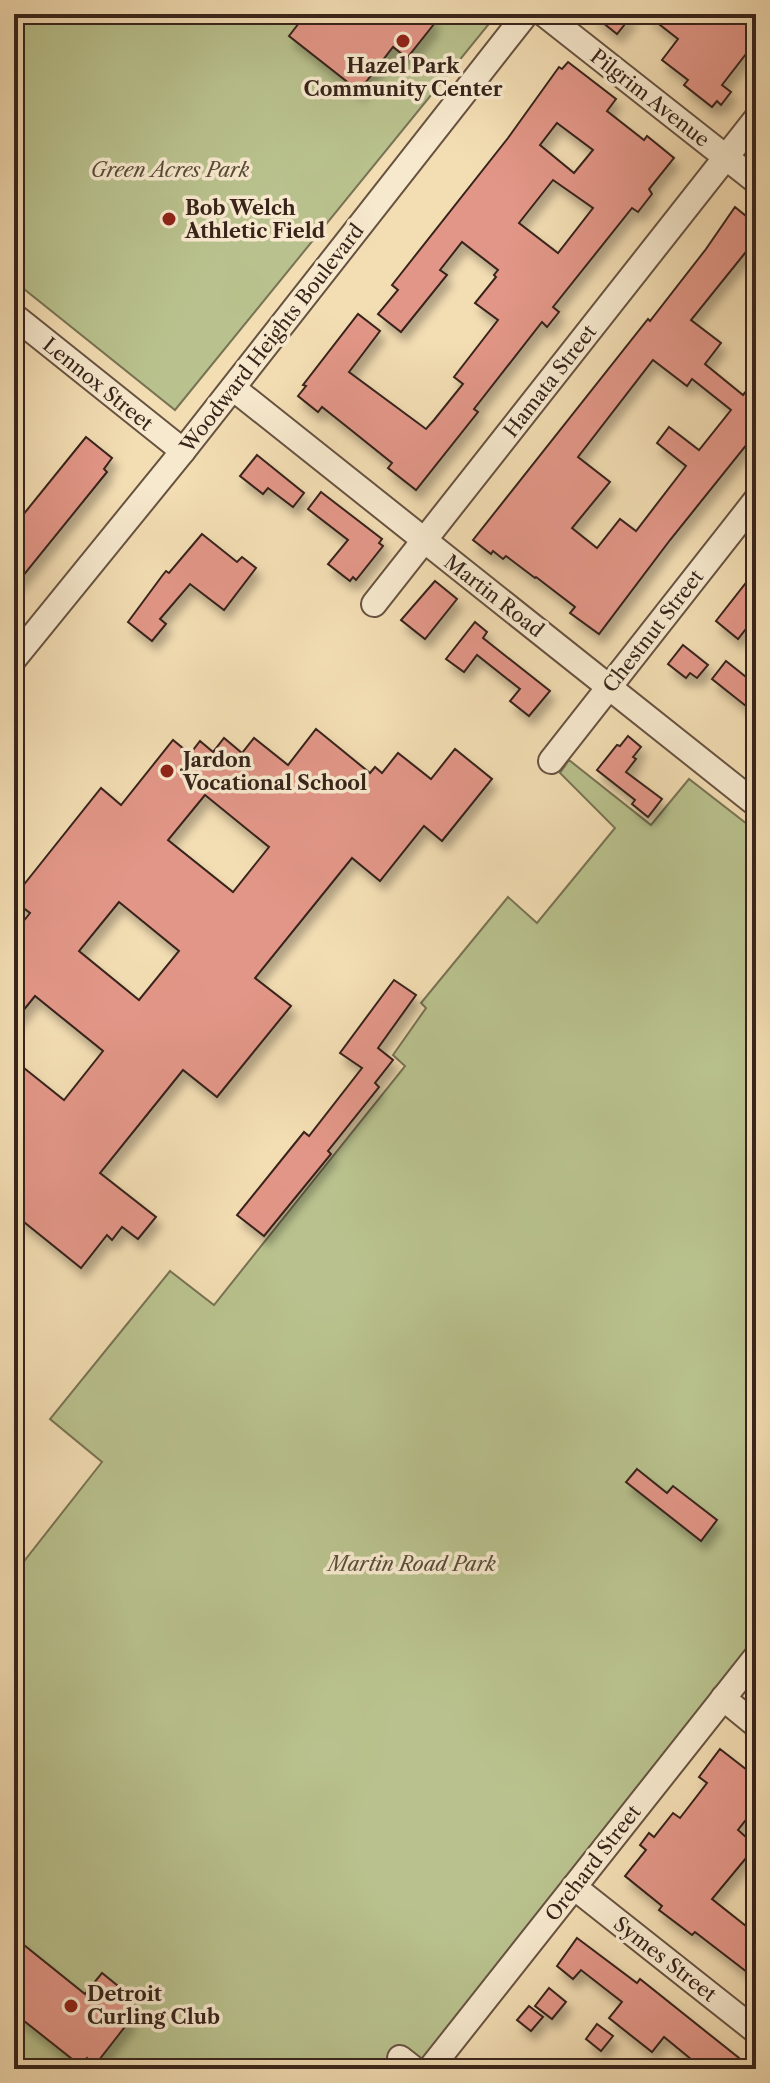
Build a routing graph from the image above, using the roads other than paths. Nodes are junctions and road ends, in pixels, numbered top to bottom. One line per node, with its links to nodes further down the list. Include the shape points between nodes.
1 (526, 14): 7 (street, Woodward Heights Boulevard)
2 (544, 14): 4 (street, Pilgrim Avenue)
3 (756, 119): 4 (street, Hamata Street)
4 (726, 158): 5 (street, Pilgrim Avenue); 10 (street, Hamata Street)
5 (756, 181)
6 (14, 316): 8 (street, Lennox Street)
7 (233, 388): 8 (street, Woodward Heights Boulevard); 10 (street, Martin Road)
8 (183, 451): 12 (street, Woodward Heights Boulevard)
9 (756, 500): 13 (street, Chestnut Street)
10 (424, 541): 11 (street, Hamata Street); 13 (street, Martin Road)
11 (374, 604)
12 (14, 659)
13 (609, 687): 14 (street, Chestnut Street); 15 (street, Martin Road)
14 (551, 761)
15 (756, 804)
16 (756, 1657): 17 (street, Orchard Street)
17 (723, 1698): 18 (street); 19 (street, Orchard Street)
18 (756, 1725)
19 (574, 1887): 20 (street, Symes Street); 21 (street, Orchard Street)
20 (756, 2031)
21 (430, 2069)

